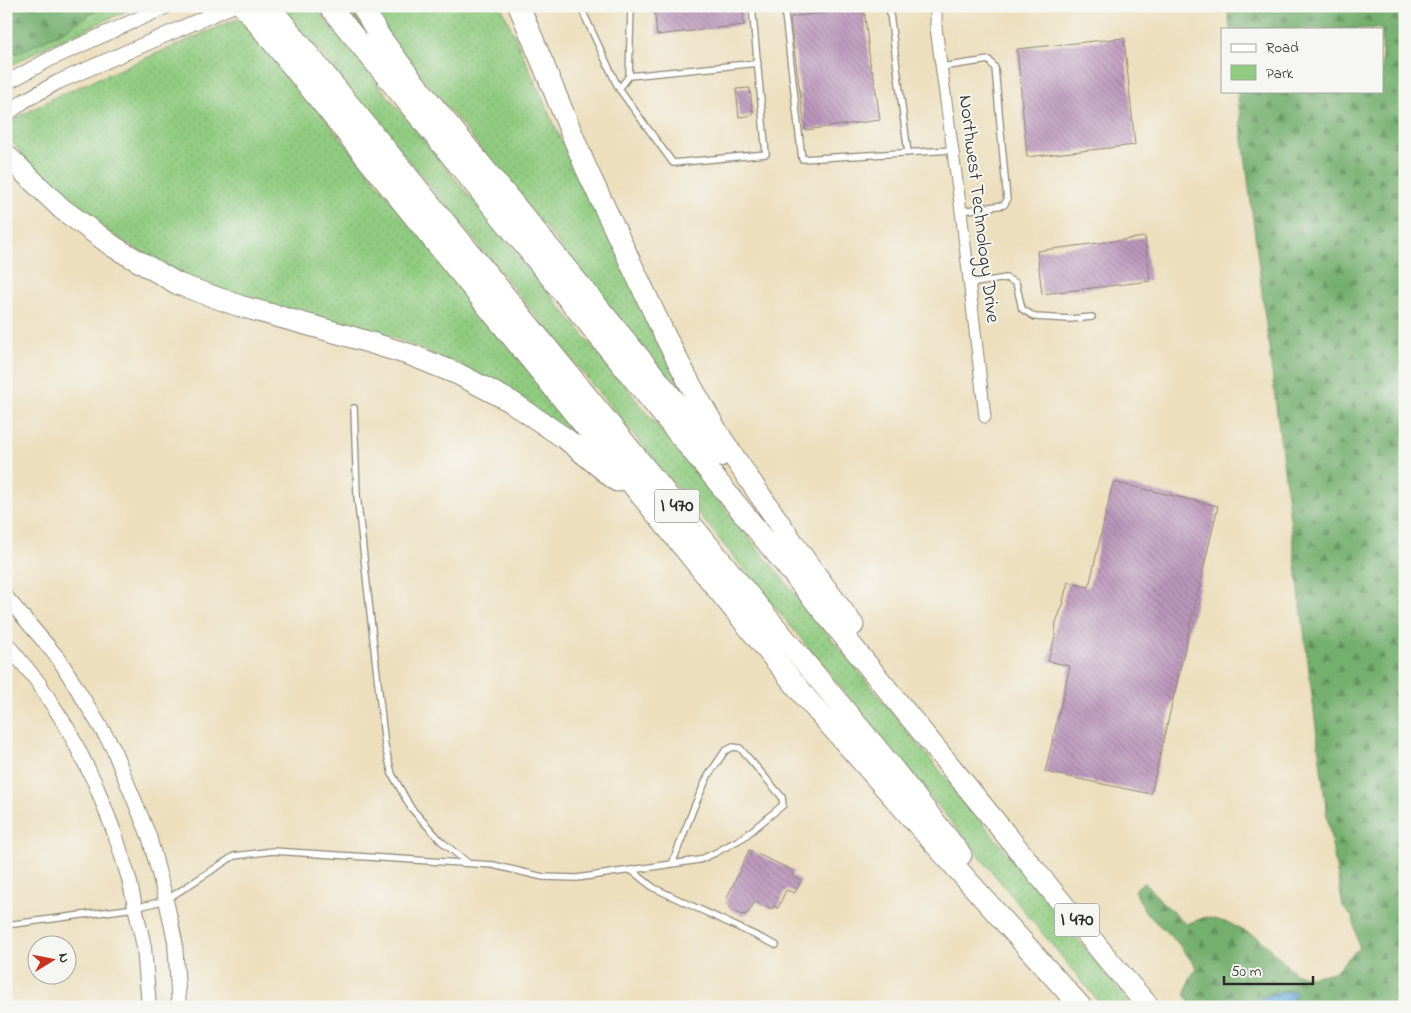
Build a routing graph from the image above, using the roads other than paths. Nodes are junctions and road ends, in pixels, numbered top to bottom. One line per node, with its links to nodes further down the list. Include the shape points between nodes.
1 (167, 6): 17 (street, via 50,59)
2 (232, 6): 19 (street, via 58,82)
3 (243, 6): 28 (highway)
4 (269, 6): 42 (highway, I 470, via 882,756)
5 (329, 6): 32 (highway, I 470)
6 (362, 6): 29 (highway, via 412,80)
7 (520, 6): 29 (highway, via 586,168 669,344 719,435)
8 (580, 6): 18 (lane)
9 (631, 6): 16 (lane)
10 (752, 6): 14 (lane)
11 (784, 6): 21 (lane, via 802,159)
12 (889, 6): 21 (lane)
13 (936, 6): 15 (street, Northwest Technology Drive)
14 (758, 64): 16 (lane); 18 (lane, via 766,154 673,163)
15 (941, 66): 20 (street, Northwest Technology Drive); 23 (lane, via 989,60 995,68 1007,200 1004,204)
16 (630, 76): 18 (lane)
17 (6, 83)
18 (619, 89)
19 (6, 115)
20 (952, 150): 21 (lane); 23 (street, Northwest Technology Drive)
21 (908, 153)
22 (6, 155): 28 (highway, via 62,208 114,247 178,284 240,306 411,355 458,374 510,401 566,439)
23 (961, 211): 24 (street, Northwest Technology Drive)
24 (970, 284): 25 (lane, via 1006,278 1016,283 1022,309 1035,317); 27 (street, Northwest Technology Drive)
25 (1092, 317)
26 (354, 408): 33 (lane, via 357,495 385,746 392,774 411,808 441,841)
27 (985, 417)
28 (665, 526): 42 (highway, via 808,700)
29 (807, 563): 32 (highway)
30 (6, 597): 36 (street, via 60,659 112,746 149,836)
31 (6, 643): 37 (street, via 38,682 68,729 95,784 116,837)
32 (1006, 833): 43 (highway, I 470)
33 (468, 863): 35 (lane, via 493,865 543,877 577,878); 36 (lane, via 273,851 234,856)
34 (672, 864): 34 (lane, via 708,776 725,751 740,748 782,797 783,805 744,837 714,853 699,860); 35 (lane)
35 (631, 870): 39 (lane, via 654,888)
36 (166, 900): 37 (lane); 41 (street, via 174,941)
37 (135, 908): 38 (lane); 40 (street, via 144,947)
38 (6, 925)
39 (776, 945)
40 (149, 1007)
41 (179, 1007)
42 (1082, 1007)
43 (1149, 1007)

